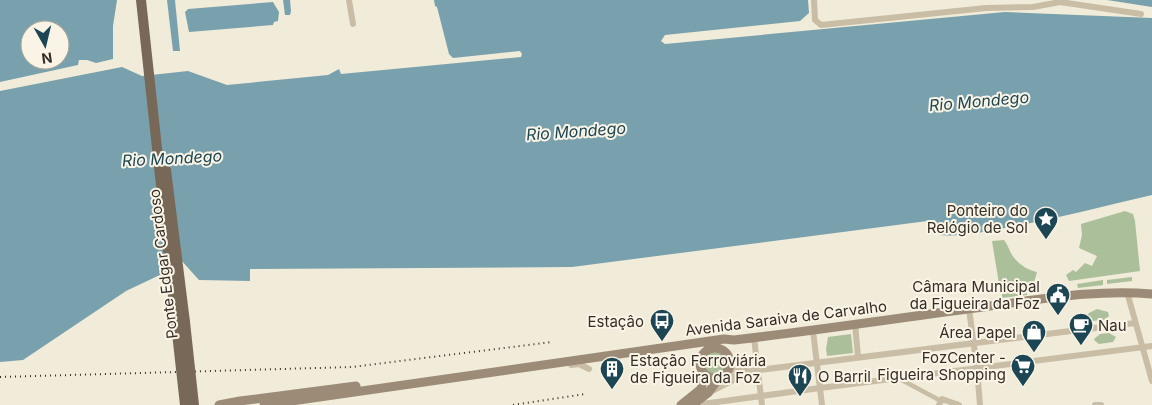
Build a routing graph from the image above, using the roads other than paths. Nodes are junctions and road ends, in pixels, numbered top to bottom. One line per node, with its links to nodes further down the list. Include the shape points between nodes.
1 (141, 0): 38 (main road, Ponte Edgar Cardoso, bridge)
2 (148, 0): 39 (main road, Ponte Edgar Cardoso, bridge)
3 (349, 0): 6 (street)
4 (814, 0): 5 (street, via 815,20 821,25 1060,2)
5 (1141, 14)
6 (353, 24)
7 (1127, 292): 8 (main road, Avenida Saraiva de Carvalho); 9 (main road, Avenida Saraiva de Carvalho); 11 (street)
8 (1152, 294)
9 (969, 309): 10 (main road, Avenida Saraiva de Carvalho); 15 (street)
10 (855, 323): 12 (main road, Avenida Saraiva de Carvalho); 22 (street)
11 (1135, 323): 15 (street); 19 (street)
12 (812, 330): 13 (main road, Avenida Saraiva de Carvalho); 23 (street)
13 (754, 338): 14 (main road, Avenida Saraiva de Carvalho); 27 (street)
14 (734, 340): 16 (main road, Avenida Saraiva de Carvalho); 18 (main road); 20 (main road, via 729,342)
15 (973, 343): 22 (street); 24 (street)
16 (688, 344): 18 (main road); 21 (main road); 26 (main road, Avenida Saraiva de Carvalho)
17 (1152, 346): 19 (street)
18 (712, 348): 20 (main road); 21 (main road)
19 (1142, 348): 24 (street); 32 (street)
20 (726, 352): 29 (main road, via 728,359)
21 (701, 357): 28 (main road)
22 (858, 357): 23 (street)
23 (817, 363): 27 (street); 33 (street)
24 (977, 368): 31 (street); 47 (street)
25 (589, 369): 26 (street, via 579,364)
26 (508, 370): 40 (main road); 41 (main road)
27 (754, 371): 29 (street); 30 (street); 35 (street)
28 (705, 374): 29 (main road, via 712,378); 42 (main road, via 701,389)
29 (724, 374): 30 (street); 34 (main road)
30 (738, 376): 34 (street)
31 (897, 378): 33 (street); 36 (street)
32 (1152, 381)
33 (820, 388): 35 (street); 45 (street)
34 (708, 393): 43 (main road)
35 (761, 395): 37 (street); 44 (street)
36 (941, 402): 46 (street)
37 (704, 404): 43 (street)
38 (185, 405)
39 (194, 405)
40 (219, 405)
41 (264, 405)
42 (682, 405)
43 (694, 405)
44 (762, 405)
45 (822, 405)
46 (959, 405)
47 (980, 405)
48 (1095, 405): 49 (street)
49 (1101, 405)

